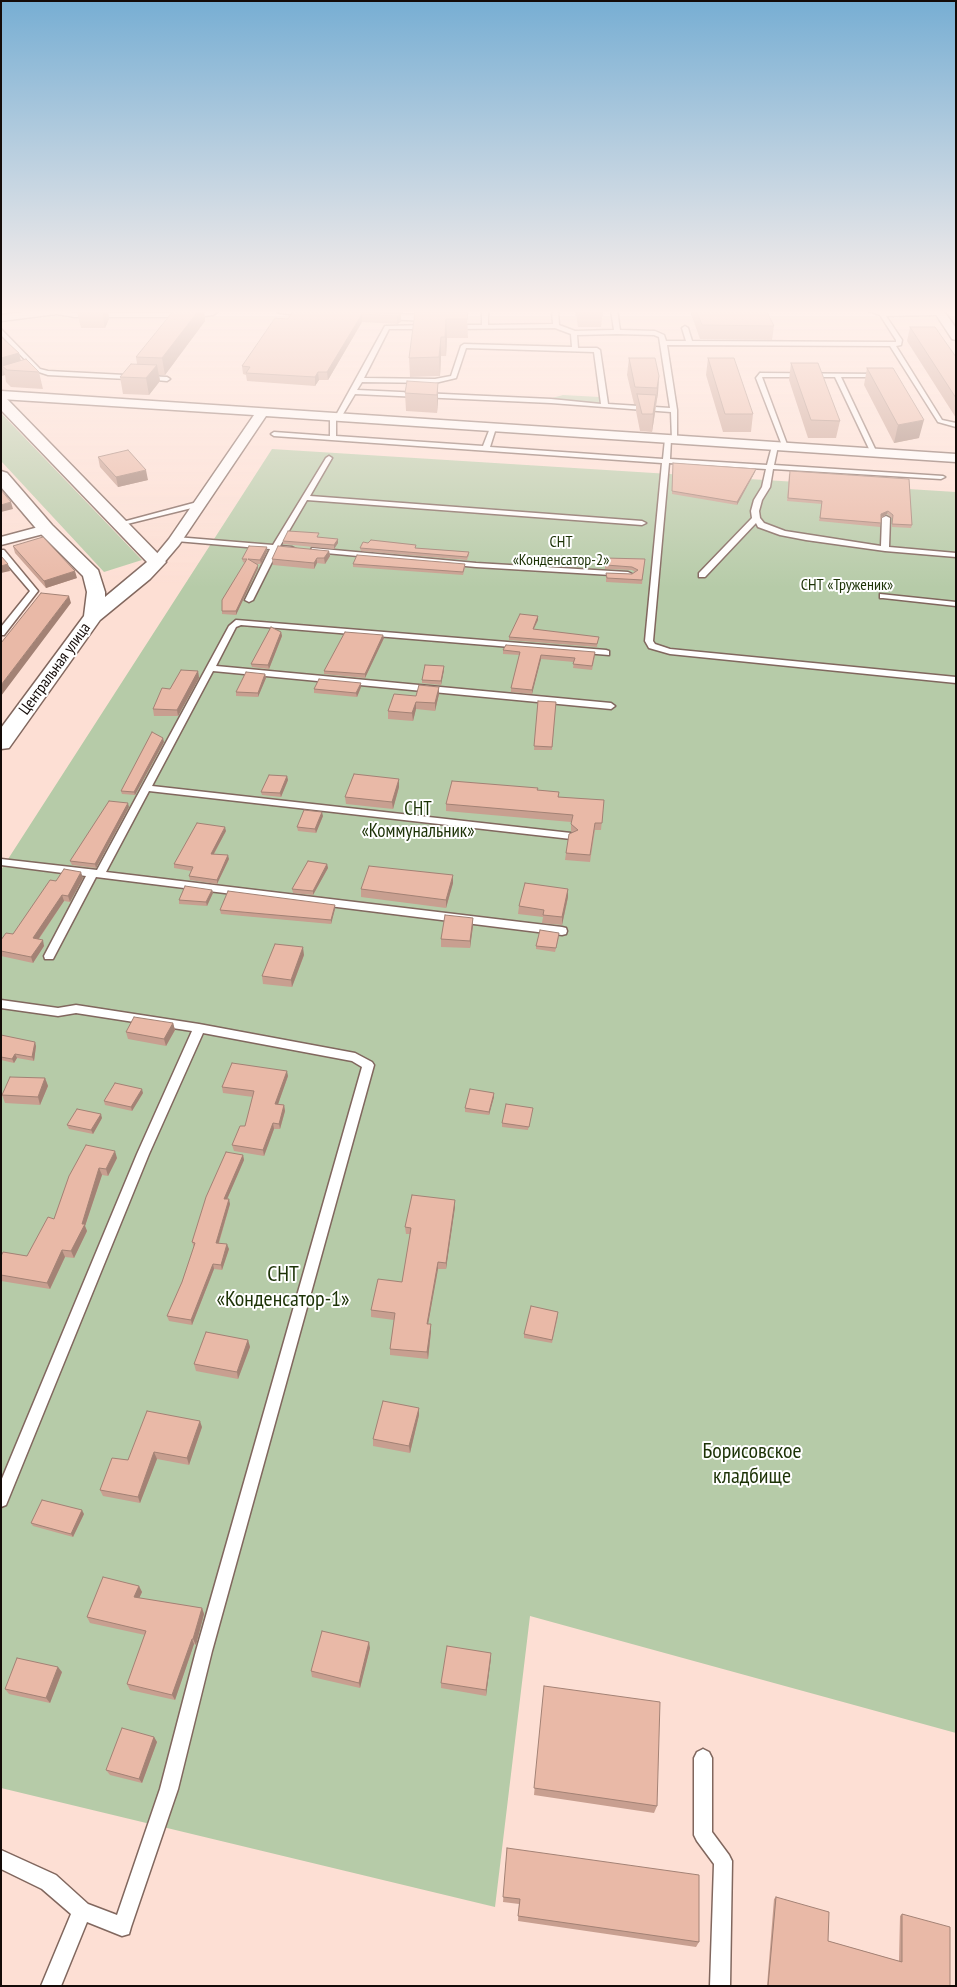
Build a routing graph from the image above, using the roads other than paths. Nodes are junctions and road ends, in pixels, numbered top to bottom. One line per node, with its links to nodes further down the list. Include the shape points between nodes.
1 (3, 403): 33 (street)
2 (104, 403): 12 (street)
3 (346, 403): 13 (lane)
4 (561, 403): 10 (lane)
5 (605, 403): 10 (lane)
6 (673, 403): 11 (lane)
7 (767, 403): 19 (lane)
8 (851, 403): 21 (lane)
9 (929, 403): 14 (lane, via 940,421)
10 (605, 406): 11 (lane)
11 (674, 410): 18 (lane)
12 (262, 413): 13 (street); 29 (street)
13 (336, 418): 15 (street); 17 (lane)
14 (956, 425)
15 (492, 428): 18 (street); 20 (lane)
16 (274, 434): 17 (lane)
17 (333, 438): 20 (lane)
18 (671, 440): 19 (street); 24 (lane)
19 (780, 446): 21 (street); 25 (lane)
20 (486, 449): 24 (lane)
21 (874, 452): 23 (street)
22 (329, 458): 28 (lane)
23 (956, 458)
24 (666, 461): 25 (lane); 52 (lane, via 652,646 670,651)
25 (770, 467): 27 (lane); 30 (lane, via 766,487 758,500)
26 (1, 476): 34 (street)
27 (941, 477)
28 (305, 498): 32 (lane); 37 (lane)
29 (201, 503): 33 (lane); 35 (street)
30 (756, 518): 38 (lane, via 762,525 783,533); 44 (lane)
31 (886, 518): 38 (lane)
32 (642, 523)
33 (120, 524): 41 (street)
34 (46, 529): 36 (street); 42 (street)
35 (176, 539): 37 (lane); 41 (street)
36 (1, 541)
37 (275, 548): 43 (lane); 46 (lane)
38 (885, 549): 40 (lane)
39 (1, 552): 49 (lane, via 34,591)
40 (956, 555)
41 (150, 569): 42 (street, via 121,579); 48 (street)
42 (92, 574): 48 (street, Центральная улица, via 96,592)
43 (632, 574)
44 (702, 575)
45 (883, 596): 47 (lane)
46 (249, 600)
47 (956, 604)
48 (93, 616): 54 (street, Центральная улица)
49 (1, 634)
50 (606, 653): 51 (lane, via 239,622 233,626)
51 (210, 668): 53 (lane); 55 (lane)
52 (956, 680)
53 (611, 706)
54 (1, 743)
55 (146, 788): 56 (lane); 58 (lane)
56 (571, 836)
57 (1, 862): 58 (lane)
58 (96, 874): 59 (lane); 60 (lane)
59 (562, 931)
60 (49, 956)
61 (1, 1004): 62 (lane, via 58,1012 76,1009)
62 (199, 1028): 63 (lane); 66 (lane, via 355,1057 368,1065 207,1641 169,1789 122,1927)
63 (1, 1500)
64 (703, 1758): 68 (lane, via 703,1835 723,1861)
65 (1, 1859): 66 (lane, via 49,1882)
66 (82, 1911): 67 (lane)
67 (51, 1986)
68 (720, 1986)

